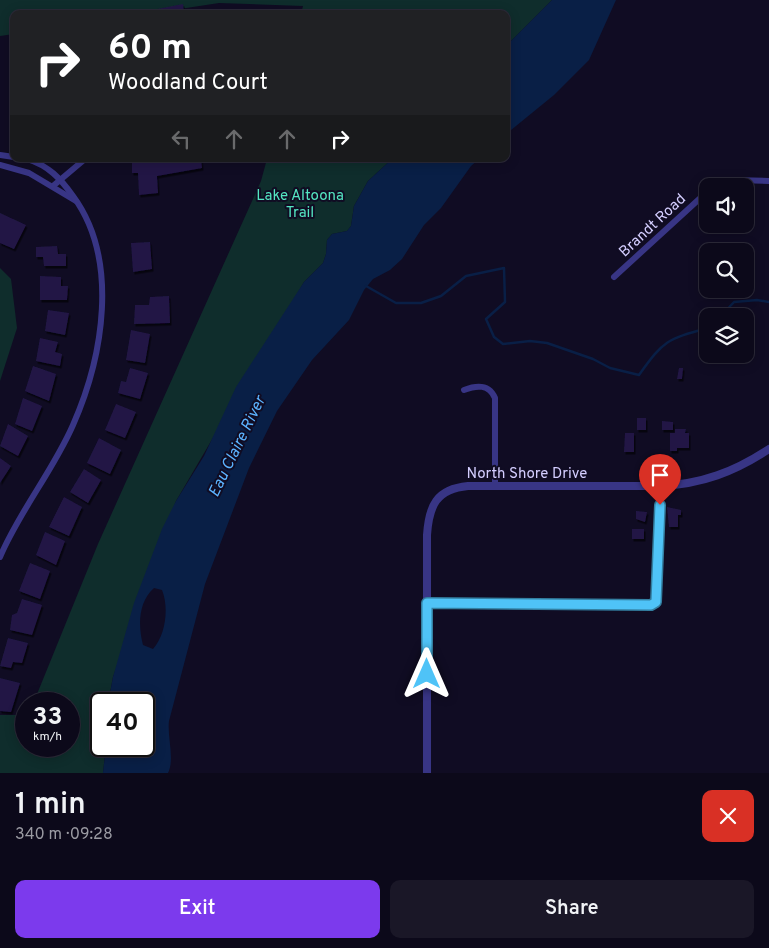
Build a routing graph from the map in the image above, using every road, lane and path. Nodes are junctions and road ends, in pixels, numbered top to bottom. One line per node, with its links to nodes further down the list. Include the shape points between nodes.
1 (35, 162): 4 (street)
2 (81, 162): 4 (street)
3 (0, 165): 7 (street, via 20,169)
4 (61, 178): 7 (street); 9 (street)
5 (754, 181): 6 (street)
6 (769, 181)
7 (53, 186): 9 (street)
8 (699, 199): 10 (street, Brandt Road)
9 (79, 204): 15 (street, via 92,229 100,268 100,326 94,363 65,442 19,517)
10 (614, 277)
11 (464, 390): 13 (street, via 484,387 496,398)
12 (769, 449): 14 (street, North Shore Drive, via 740,468 716,478)
13 (495, 485): 14 (street, North Shore Drive); 16 (street, North Shore Drive, via 451,489 434,502 428,524)
14 (660, 486): 16 (street, via 656,602 651,605)
15 (0, 557)
16 (427, 603): 17 (street, North Shore Drive)
17 (427, 773)

